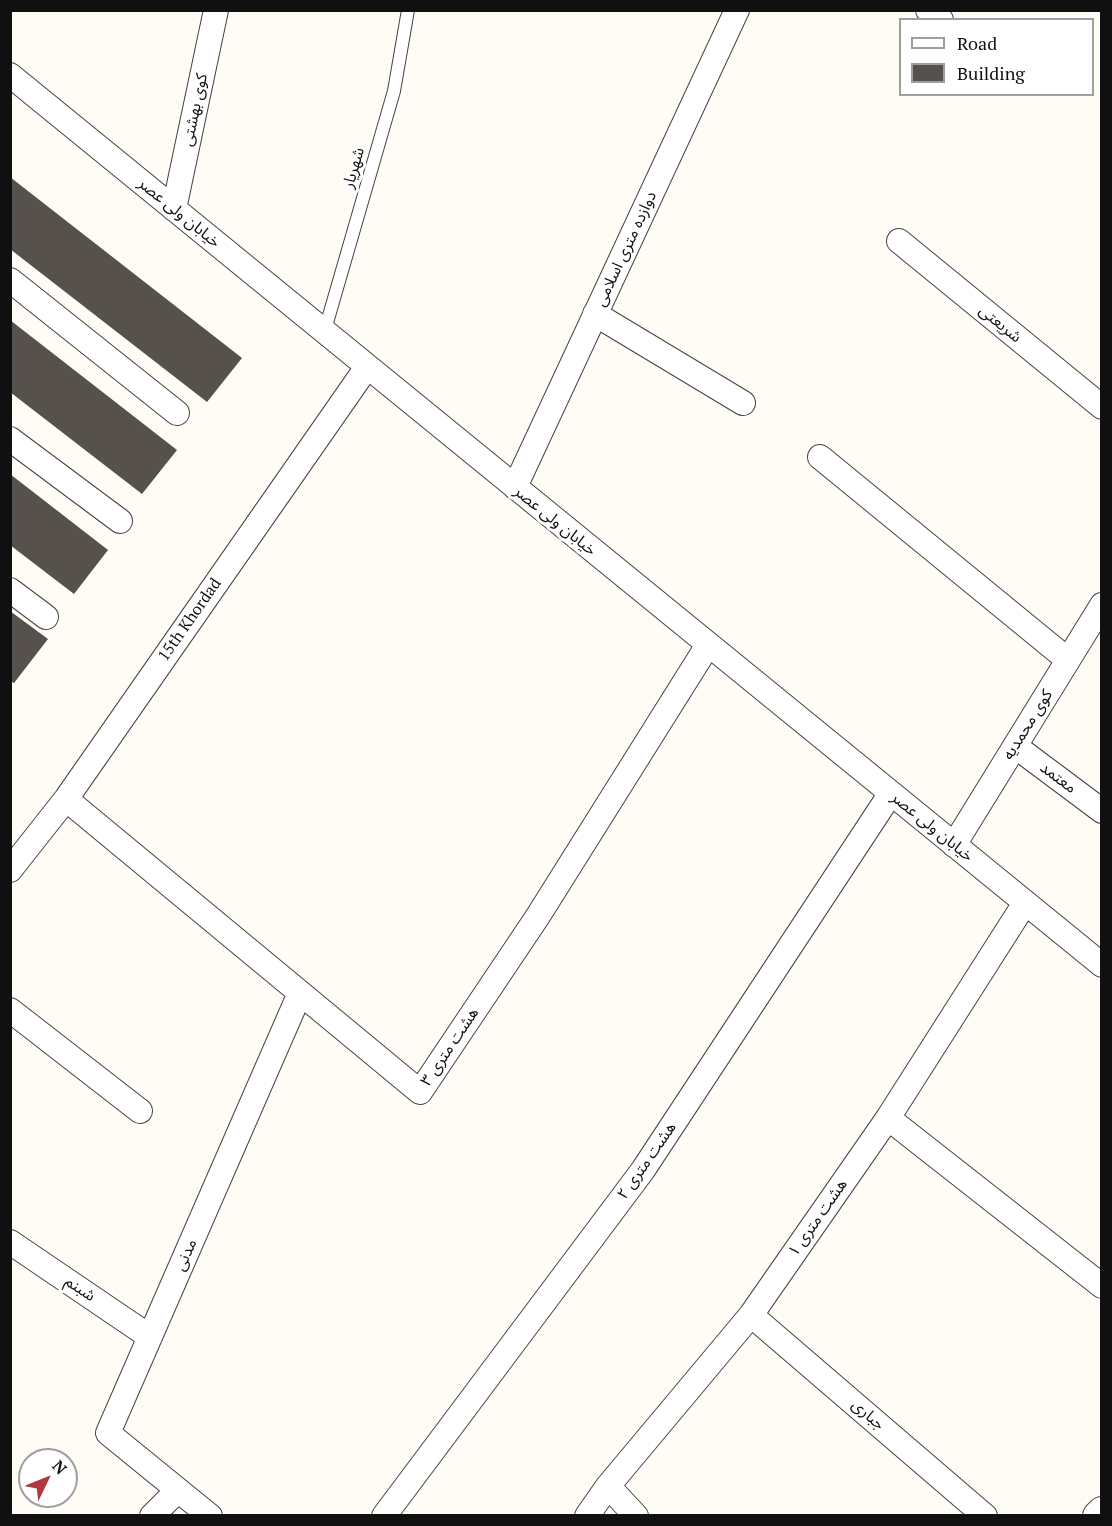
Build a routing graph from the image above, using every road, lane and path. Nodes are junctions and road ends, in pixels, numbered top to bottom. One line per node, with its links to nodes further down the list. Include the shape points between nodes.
1 (216, 10): 5 (street, کوی بهشتی)
2 (408, 10): 9 (lane, شهریار, via 393,91)
3 (737, 10): 8 (street, دوازده متری اسلامی)
4 (10, 75): 5 (street, خیابان ولی عصر)
5 (174, 209): 9 (street, خیابان ولی عصر)
6 (899, 241): 12 (street, شریعتی)
7 (10, 280): 13 (street)
8 (595, 314): 11 (street); 16 (street, دوازده متری اسلامی)
9 (324, 333): 10 (street, خیابان ولی عصر)
10 (367, 367): 16 (street, خیابان ولی عصر); 25 (street, 15th Khordad)
11 (743, 403)
12 (1101, 407)
13 (177, 413)
14 (10, 439): 17 (street)
15 (820, 457): 22 (street)
16 (515, 488): 21 (street, خیابان ولی عصر)
17 (120, 521)
18 (10, 590): 20 (street)
19 (1101, 605): 22 (street, کوی محمدیه)
20 (46, 617)
21 (708, 645): 24 (street, خیابان ولی عصر); 31 (street, هشت متری ۳, via 538,916 420,1092)
22 (1068, 660): 23 (street, کوی محمدیه)
23 (1015, 746): 26 (street, معتمد); 27 (street, کوی محمدیه)
24 (891, 793): 27 (street, خیابان ولی عصر); 44 (street, هشت متری ۲, via 643,1170)
25 (66, 799): 28 (street, 15th Khordad); 31 (street, هشت متری ۳)
26 (1101, 811)
27 (954, 845): 29 (street, خیابان ولی عصر)
28 (10, 870)
29 (1025, 903): 30 (street, خیابان ولی عصر); 34 (street, هشت متری ۱)
30 (1101, 965)
31 (300, 993): 38 (street, مدنی)
32 (10, 1010): 33 (street)
33 (140, 1111)
34 (888, 1118): 36 (street); 37 (street, هشت متری ۱)
35 (10, 1242): 38 (street, شبنم)
36 (1101, 1286)
37 (751, 1315): 39 (street, هشت متری ۱); 47 (street, جباری)
38 (150, 1337): 40 (street, مدنی, via 108,1433)
39 (608, 1486): 45 (street, هشت متری ۱); 46 (street)
40 (178, 1490): 42 (street); 43 (street, مدنی)
41 (1101, 1512): 48 (street)
42 (152, 1515)
43 (210, 1515)
44 (384, 1515)
45 (587, 1515)
46 (636, 1515)
47 (985, 1515)
48 (1098, 1515)

